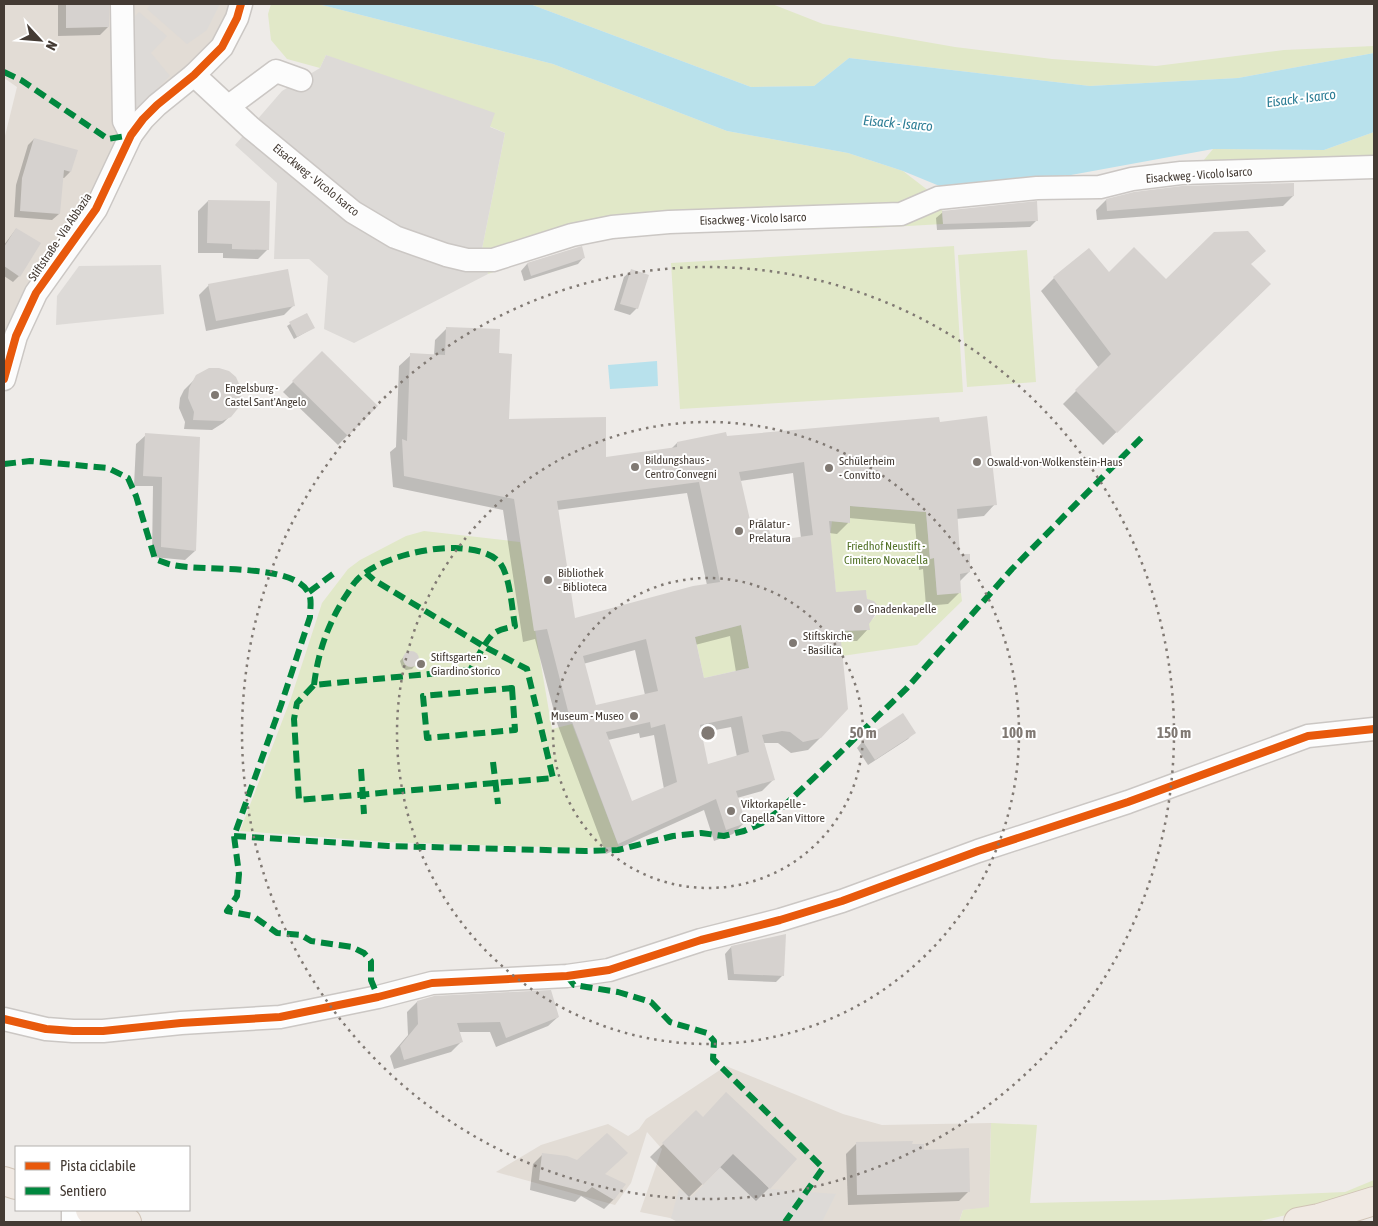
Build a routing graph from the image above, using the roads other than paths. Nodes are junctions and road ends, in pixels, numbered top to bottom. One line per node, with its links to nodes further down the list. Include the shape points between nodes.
1 (122, 4): 6 (street, via 124,121)
2 (242, 4): 3 (street, Stiftstraße - Via Abbazia, via 222,47)
3 (194, 75): 5 (street, Eisackweg - Vicolo Isarco); 6 (street, Stiftstraße - Via Abbazia, via 156,105)
4 (301, 80): 5 (street, via 276,71)
5 (229, 106): 7 (street, Eisackweg - Vicolo Isarco, via 353,212 395,237 467,260 493,260 572,235 612,227 901,214 938,198 1038,188 1100,187 1181,173)
6 (131, 135): 8 (street, Stiftstraße - Via Abbazia, via 96,209 36,292 16,336)
7 (1374, 167)
8 (4, 379)
9 (1374, 729): 10 (street, via 1308,736 842,901 701,940 609,970 432,983 280,1017 103,1031 46,1029)
10 (4, 1019)
11 (1374, 1201): 14 (main road)
12 (93, 1211): 13 (main road)
13 (127, 1222)
14 (1298, 1222)

